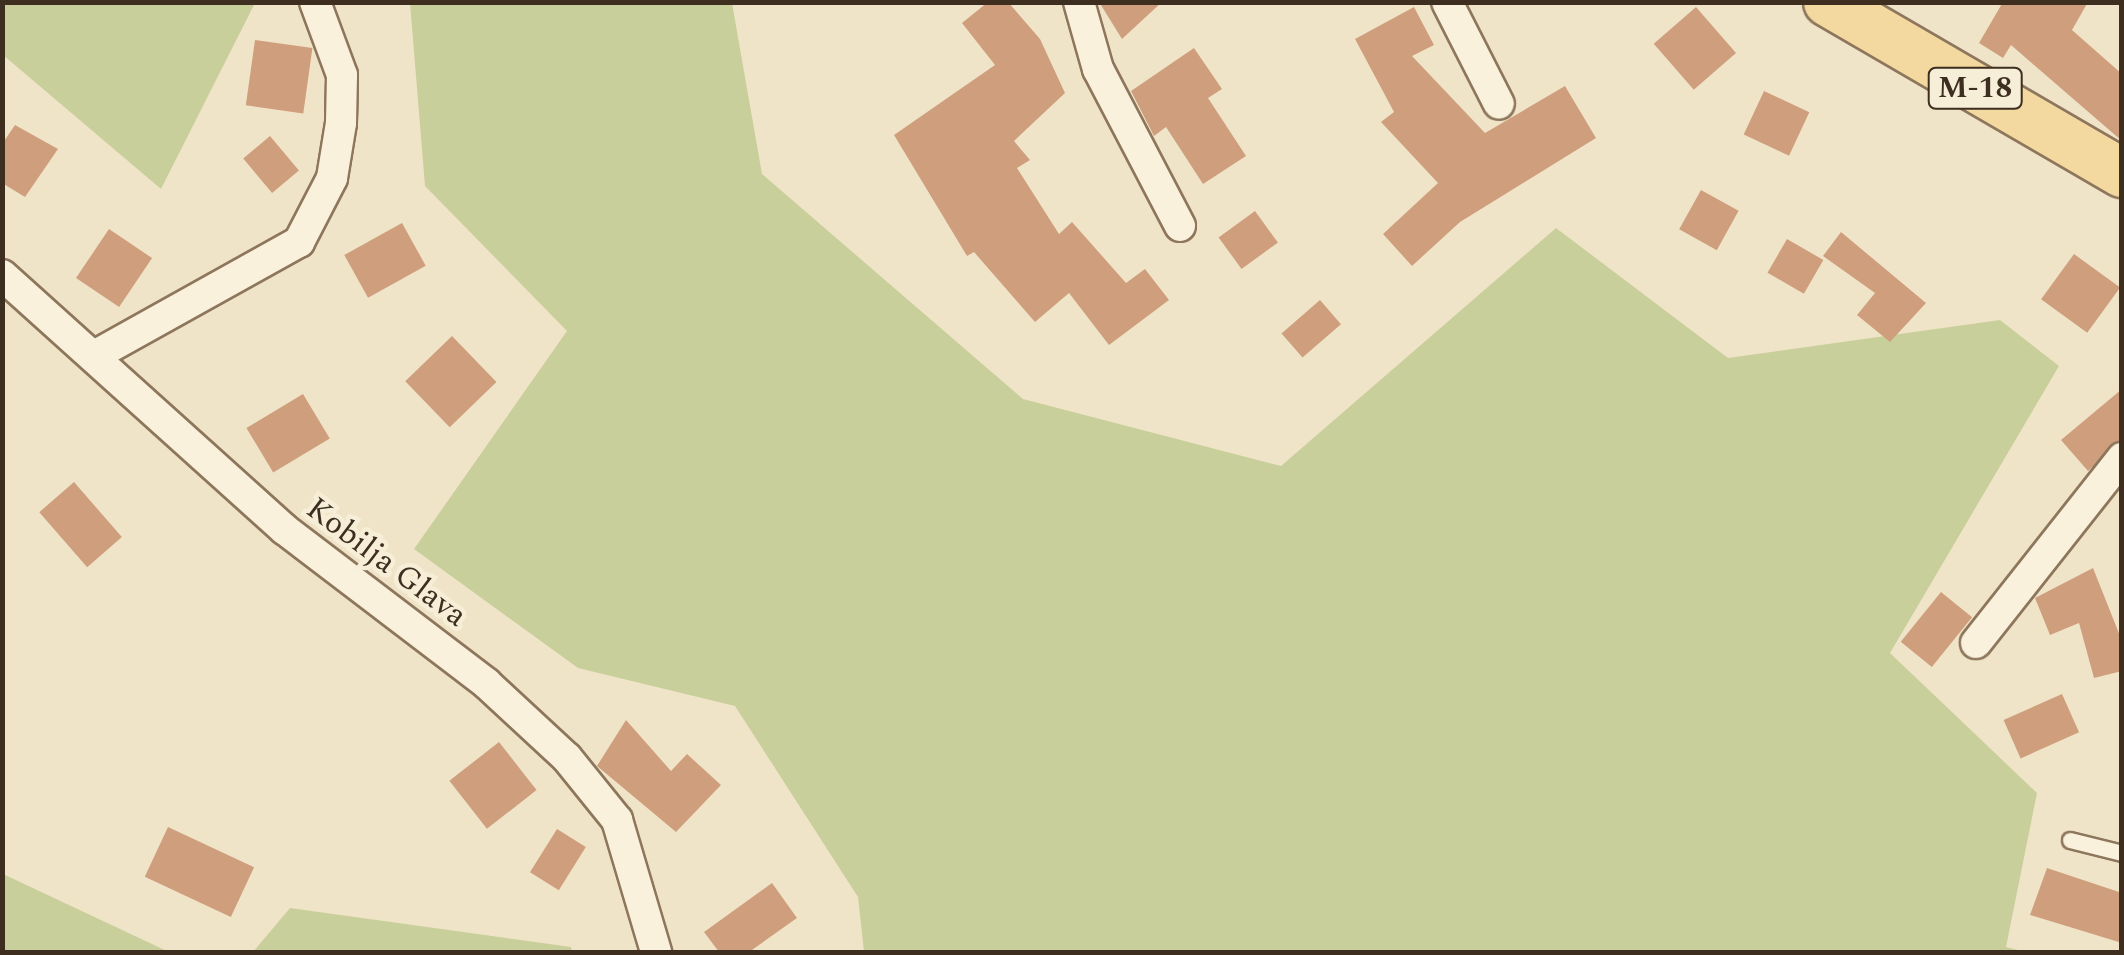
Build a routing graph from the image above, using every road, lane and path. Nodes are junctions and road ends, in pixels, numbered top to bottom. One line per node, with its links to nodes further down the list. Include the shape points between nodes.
1 (315, 2): 9 (street, via 342,75 341,123 332,178 299,242)
2 (1080, 2): 7 (street, via 1098,69)
3 (1447, 2): 5 (street)
4 (1828, 2): 6 (main road, M-18)
5 (1499, 104)
6 (2122, 173)
7 (1180, 226)
8 (2, 275): 9 (street, Kobilja Glava)
9 (94, 356): 14 (street, Kobilja Glava, via 284,530 486,683 567,758 617,820)
10 (2122, 458): 11 (street)
11 (1976, 643)
12 (2070, 840): 13 (lane)
13 (2122, 853)
14 (656, 952)

